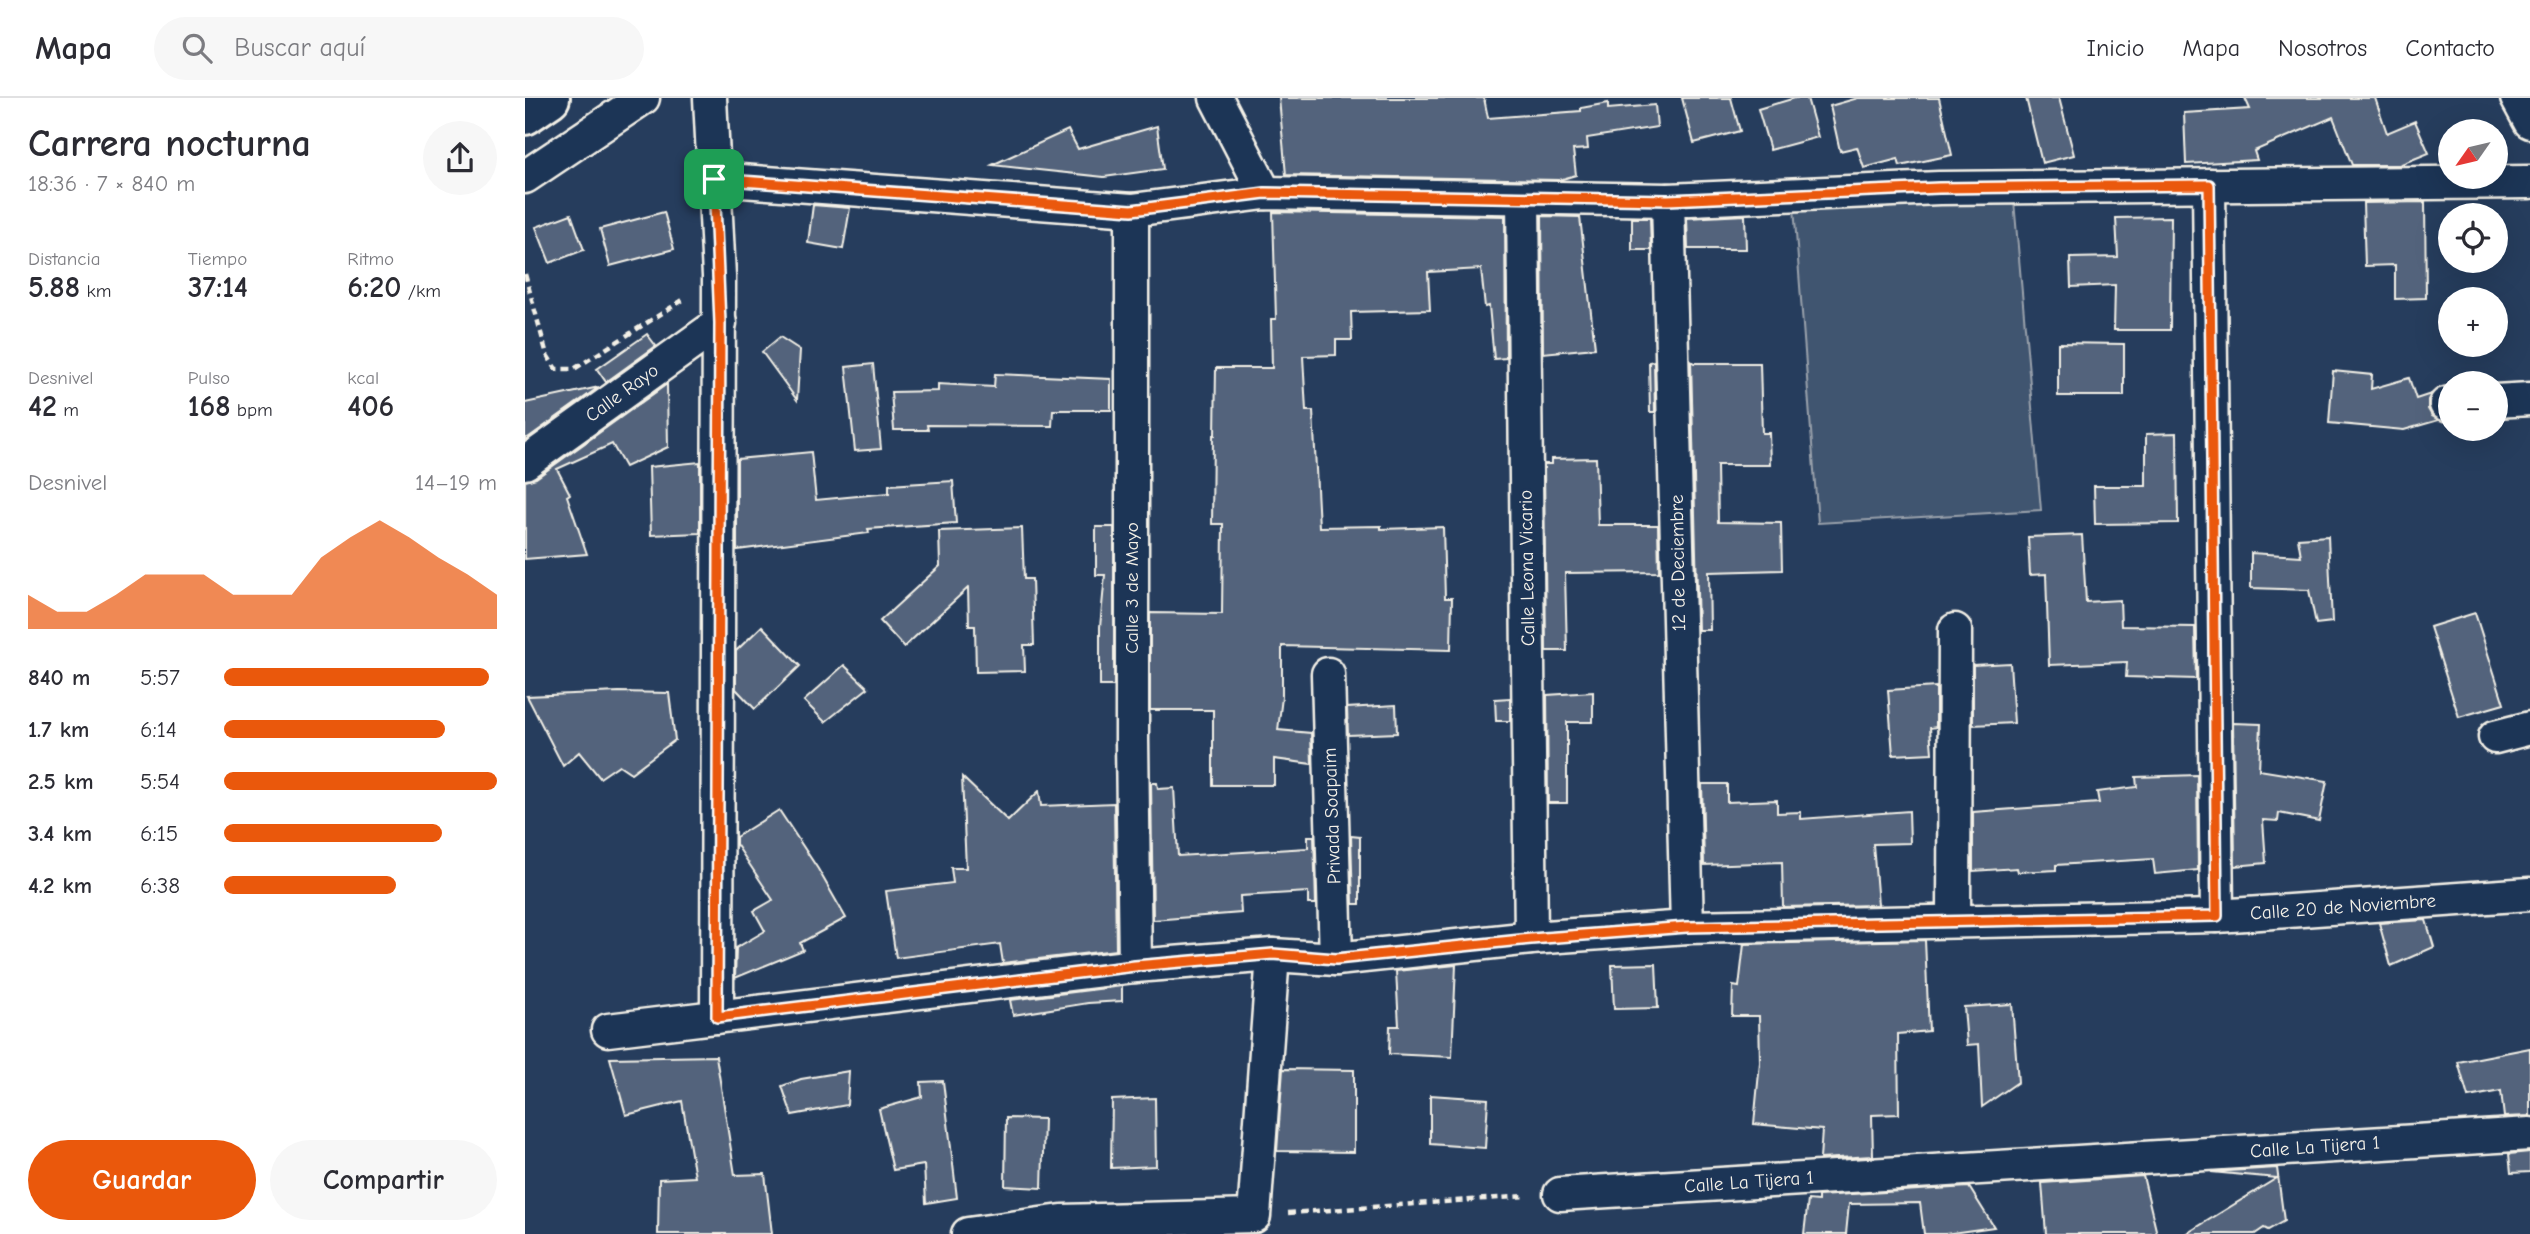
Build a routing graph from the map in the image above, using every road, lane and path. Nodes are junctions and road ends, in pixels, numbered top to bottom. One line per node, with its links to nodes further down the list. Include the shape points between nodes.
1 (550, 98): 6 (main road)
2 (643, 98): 8 (street)
3 (710, 98): 9 (street)
4 (1216, 98): 12 (street)
5 (2517, 98): 7 (street)
6 (525, 116)
7 (2530, 122)
8 (525, 177)
9 (714, 179): 15 (street); 17 (street)
10 (2530, 182): 11 (street)
11 (2209, 185): 14 (street, via 1939,188); 27 (street)
12 (1265, 193): 13 (street); 15 (street)
13 (1523, 198): 14 (street); 30 (street, Calle Leona Vicario)
14 (1668, 200): 29 (street, 12 de Deciembre)
15 (1132, 210): 33 (street, Calle 3 de Mayo)
16 (525, 274): 17 (path, via 547,355 556,369 575,369)
17 (719, 276): 18 (street)
18 (720, 323): 21 (street, Calle Rayo); 34 (street)
19 (2530, 399): 20 (street)
20 (2508, 400)
21 (525, 463)
22 (1955, 630): 28 (street)
23 (1328, 674): 32 (street, Privada Soapaim)
24 (2530, 728): 25 (street)
25 (2495, 737)
26 (2530, 894): 27 (street, Calle 20 de Noviembre)
27 (2217, 916): 28 (street, Calle 20 de Noviembre)
28 (1954, 921): 29 (street, Calle 20 de Noviembre)
29 (1687, 927): 30 (street, Calle 20 de Noviembre)
30 (1531, 939): 32 (street, Calle 20 de Noviembre)
31 (1273, 954): 32 (street, Calle 20 de Noviembre); 33 (street, Calle 20 de Noviembre); 38 (street)
32 (1336, 959)
33 (1135, 966): 34 (street, Calle 20 de Noviembre)
34 (717, 1017): 35 (street, Calle 20 de Noviembre)
35 (608, 1030)
36 (2530, 1134): 37 (street, Calle La Tijera 1)
37 (1560, 1194): 38 (path)
38 (1254, 1216): 39 (street)
39 (1061, 1227): 40 (street)
40 (968, 1234)

